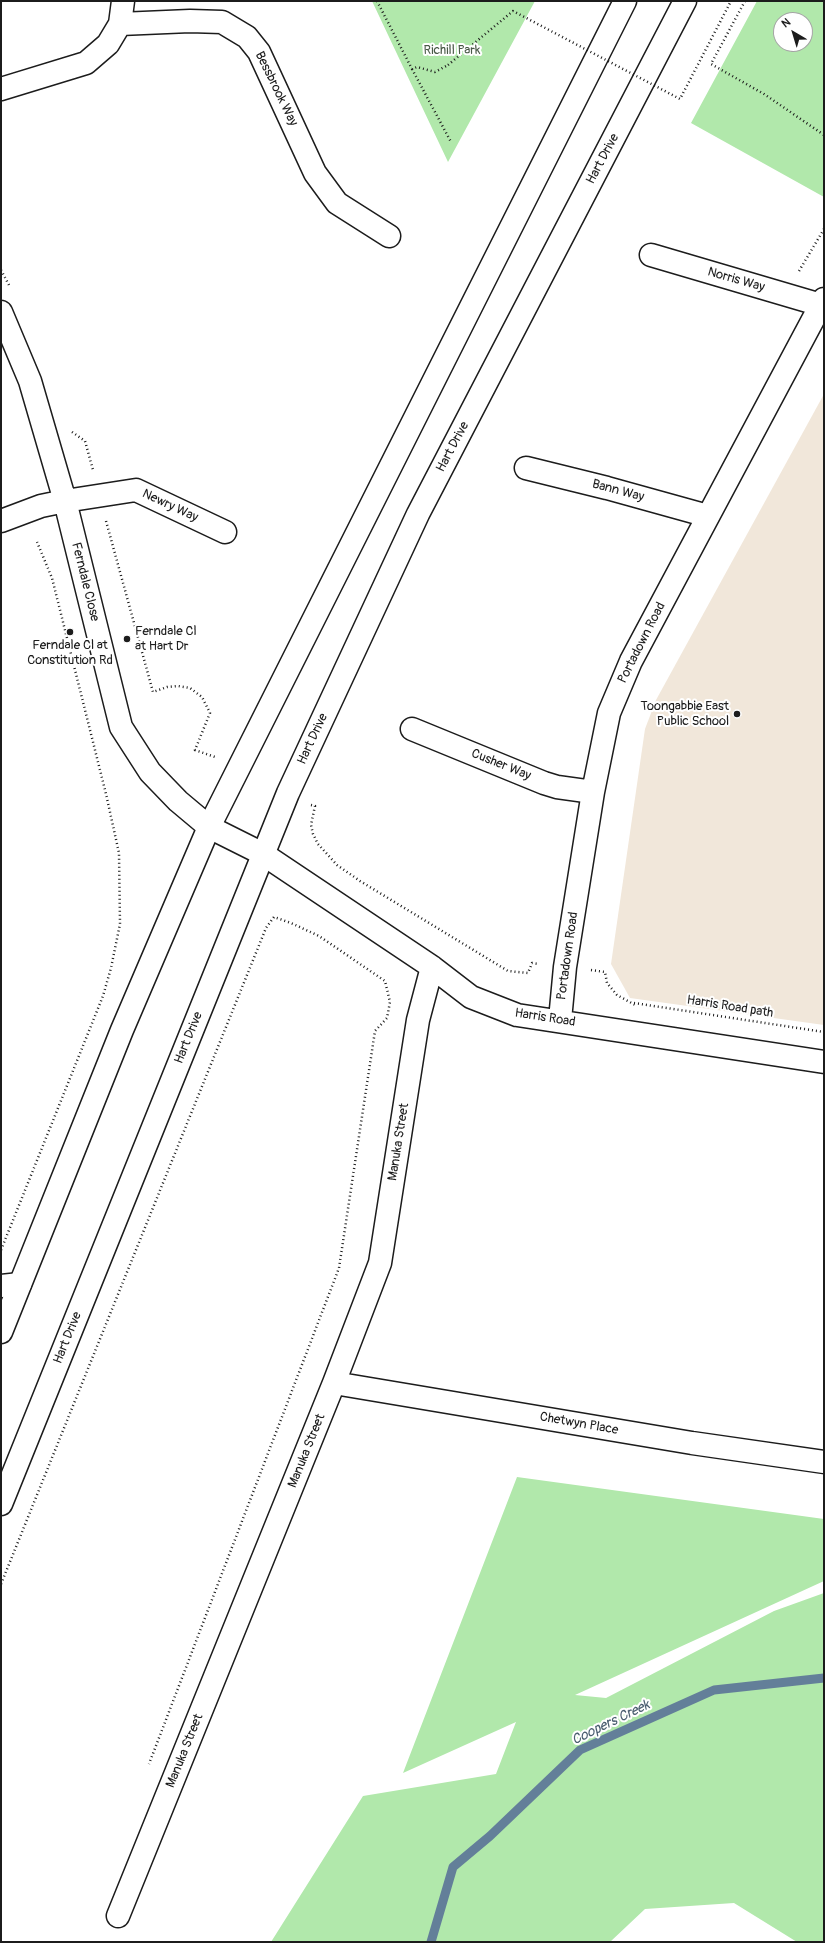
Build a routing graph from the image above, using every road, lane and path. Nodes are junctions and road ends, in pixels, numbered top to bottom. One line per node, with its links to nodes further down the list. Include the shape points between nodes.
1 (123, 1): 7 (main road)
2 (377, 1): 8 (path)
3 (625, 1): 30 (main road)
4 (685, 1): 31 (main road, Hart Drive, via 418,514 288,793)
5 (731, 1): 8 (path, bridge, via 680,99 513,11 448,65 435,72)
6 (745, 1): 10 (path, via 711,64 764,94)
7 (120, 24): 9 (main road, via 108,44 86,63); 13 (main road, Bessbrook Way, via 222,22 247,37 259,52 315,174 337,203)
8 (412, 68): 11 (path)
9 (1, 89)
10 (824, 135)
11 (451, 142)
12 (824, 228): 15 (path)
13 (389, 236)
14 (651, 255): 15 (main road, Norris Way)
15 (786, 294): 16 (main road, Norris Way)
16 (822, 302): 22 (main road, Portadown Road)
17 (1, 312): 21 (main road, Ferndale Close, via 30,381)
18 (85, 441): 20 (path)
19 (526, 468): 22 (main road, Bann Way)
20 (99, 494): 21 (main road, Newry Way); 24 (main road, Newry Way, via 136,490); 27 (path, via 153,692 178,686 190,688 202,697 210,713 195,750)
21 (65, 500): 23 (main road, Newry Way); 30 (main road, Ferndale Close, via 121,726 150,772 178,801)
22 (708, 516): 28 (main road, Portadown Road, via 631,661 609,713)
23 (1, 521)
24 (225, 532)
25 (37, 542): 38 (path, via 52,578 119,853 120,924 103,996)
26 (412, 729): 28 (main road, Cusher Way, via 544,783)
27 (205, 752)
28 (593, 792): 35 (main road, Portadown Road, via 564,967)
29 (315, 806): 32 (path, via 311,825 313,834 327,854 348,873 508,971 528,973 532,963)
30 (209, 827): 31 (main road, Ferndale Close); 39 (main road)
31 (263, 854): 33 (main road, Harris Road); 43 (main road, Hart Drive)
32 (540, 964)
33 (432, 967): 35 (main road, Harris Road, via 471,997 517,1015); 41 (main road, Manuka Street, via 418,1020 380,1263)
34 (586, 970): 36 (path, Harris Road path, via 605,972 608,983 617,995 634,1003)
35 (560, 1020): 37 (main road, Harris Road)
36 (824, 1032)
37 (824, 1062)
38 (1, 1250)
39 (11, 1285): 40 (main road)
40 (1, 1332)
41 (334, 1383): 42 (main road, Chetwyn Place, via 692,1443); 46 (main road, Manuka Street)
42 (824, 1462)
43 (1, 1504)
44 (1, 1584): 45 (path, via 266,928 274,918 319,936 385,981 390,1002 387,1018 375,1031 339,1268)
45 (148, 1768)
46 (118, 1916)

